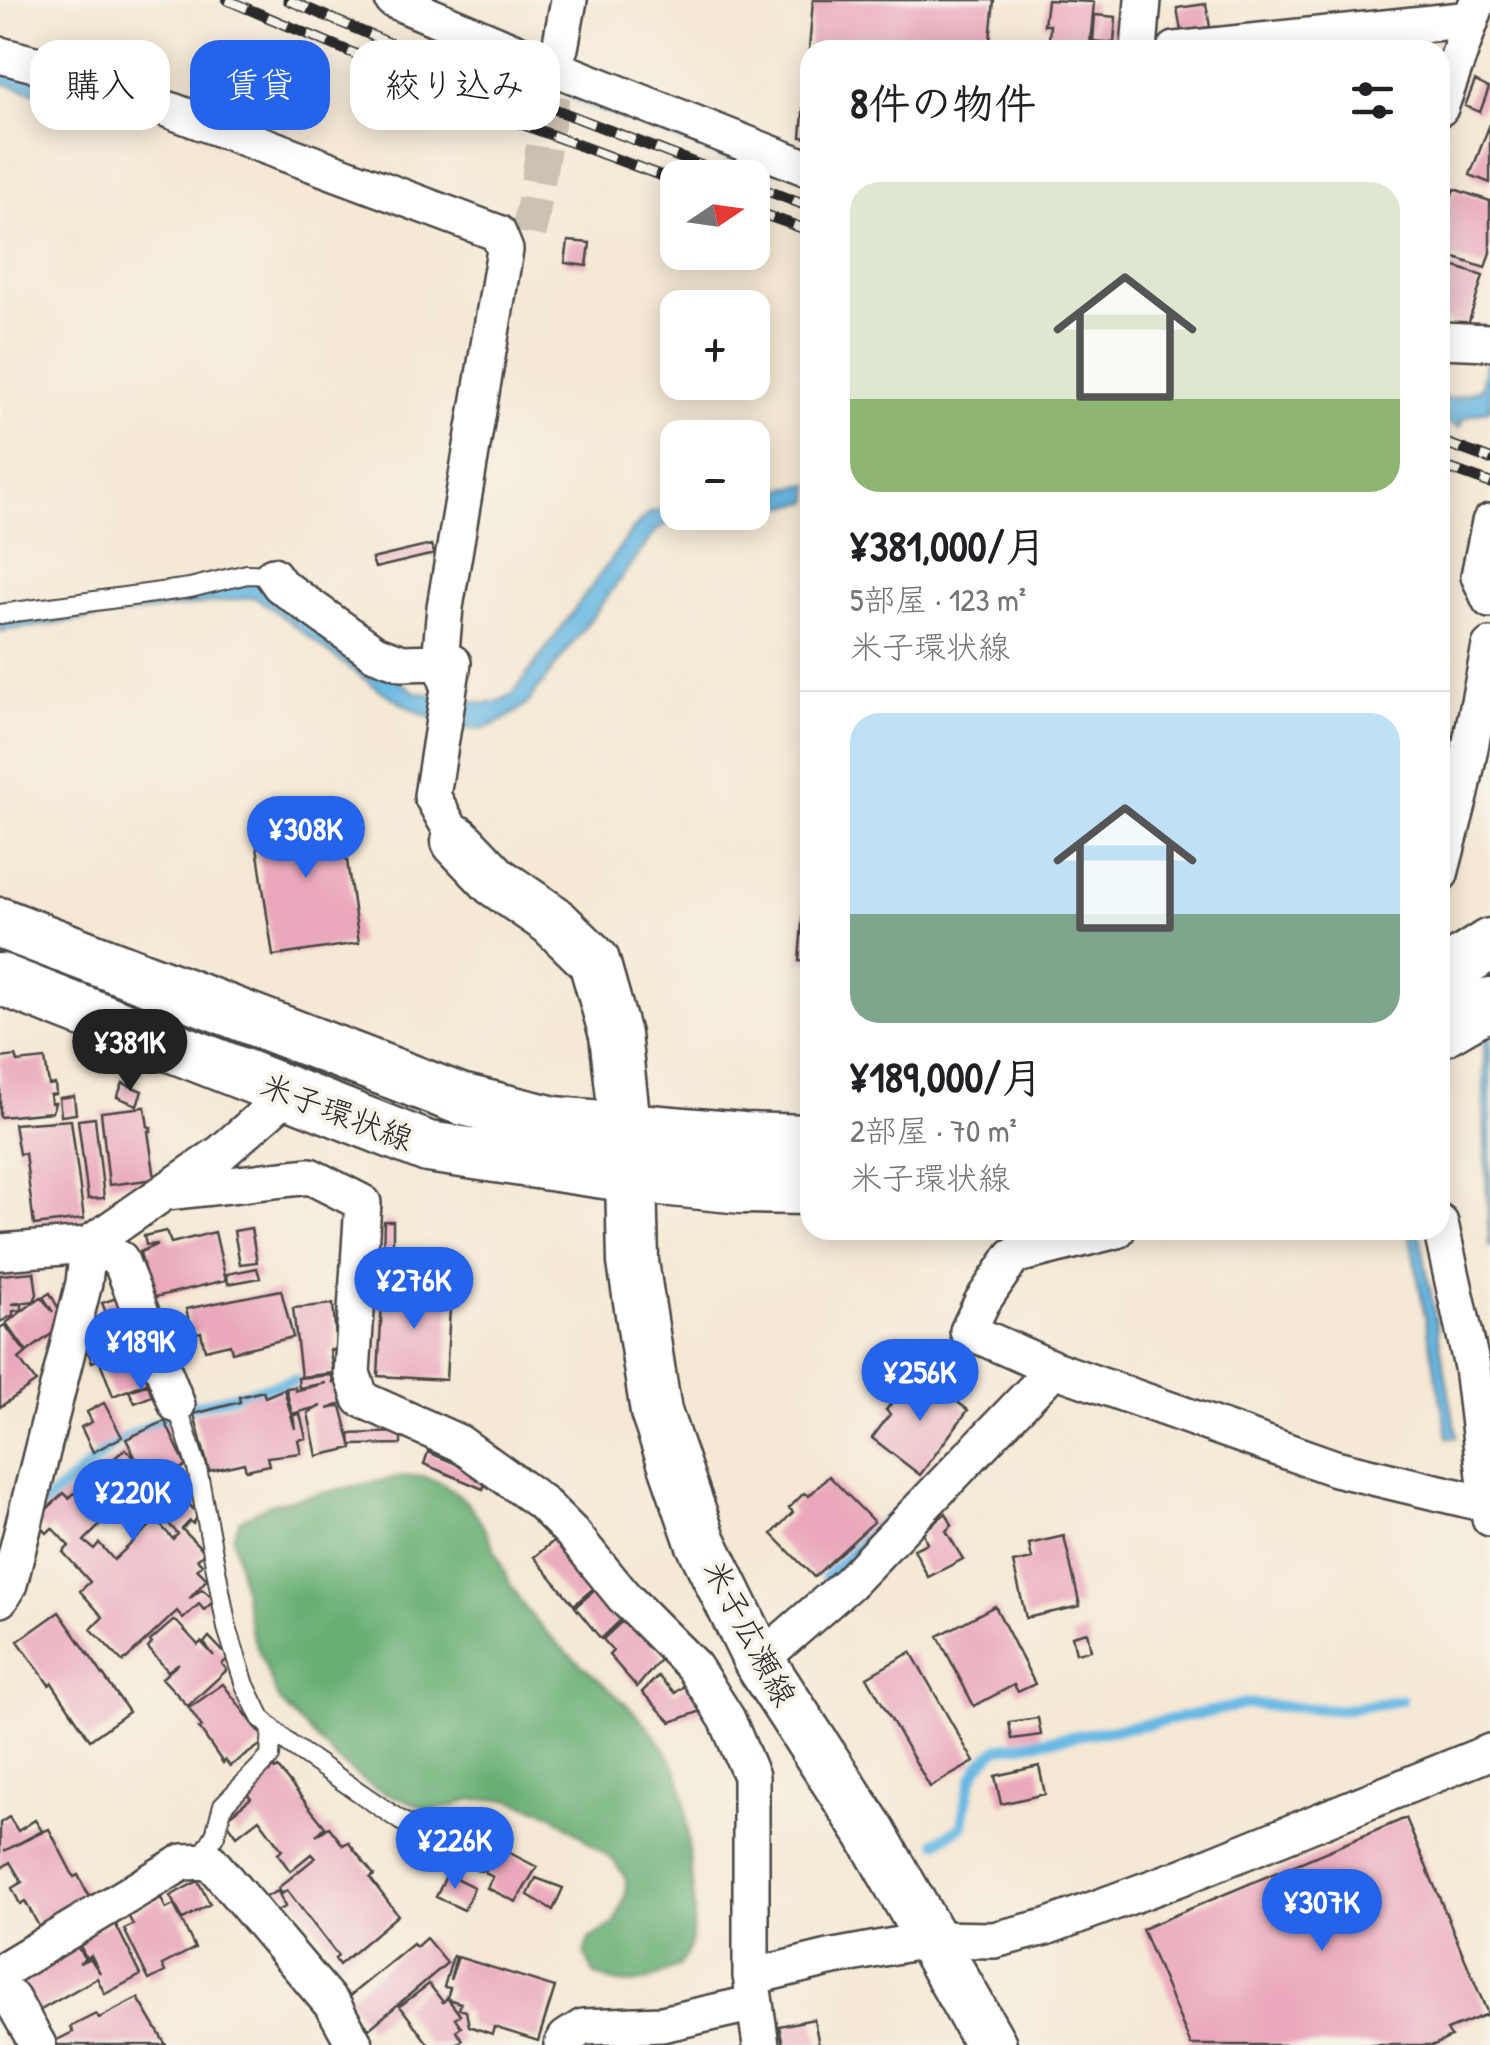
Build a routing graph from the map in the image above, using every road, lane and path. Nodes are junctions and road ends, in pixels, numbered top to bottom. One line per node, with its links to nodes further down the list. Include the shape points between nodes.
1 (394, 0): 10 (street)
2 (569, 0): 7 (street)
3 (1143, 0): 5 (street)
4 (1474, 10): 6 (street); 9 (street)
5 (1140, 40)
6 (1250, 40)
7 (560, 48)
8 (0, 54): 19 (street, via 76,74 498,232 505,250 445,607)
9 (1450, 79)
10 (800, 164)
11 (529, 234): 19 (street)
12 (1450, 340): 13 (street)
13 (1488, 342)
14 (1490, 522): 16 (street, via 1480,576)
15 (273, 575): 17 (lane); 19 (street, via 375,653)
16 (1490, 600)
17 (0, 614)
18 (1490, 646): 20 (street)
19 (445, 679): 21 (street, via 432,796)
20 (1450, 838)
21 (457, 841): 30 (main road, 米子広瀬線, via 594,961 615,1035)
22 (0, 923): 30 (main road, 米子環状線, via 460,1098 554,1122)
23 (1490, 944): 24 (main road)
24 (1450, 970)
25 (0, 979): 28 (main road, 米子環状線)
26 (1490, 1002): 27 (main road)
27 (1450, 1026)
28 (288, 1094): 30 (main road, 米子環状線, via 428,1147); 32 (street)
29 (800, 1141): 30 (main road)
30 (628, 1153): 31 (main road, via 742,1188); 41 (main road, 米子広瀬線, via 633,1262 656,1412 701,1542)
31 (800, 1189)
32 (166, 1192): 35 (street); 48 (street, via 310,1176 362,1203 352,1373 361,1400 459,1443 542,1502 694,1667 726,1719 751,1776)
33 (1077, 1240): 37 (street, via 1013,1256 968,1331)
34 (1444, 1240): 39 (street, via 1472,1367)
35 (88, 1246): 36 (street); 38 (street, via 120,1260); 40 (street, via 9,1584)
36 (0, 1252)
37 (1054, 1369): 39 (street, via 1334,1468); 41 (street, via 849,1583)
38 (177, 1405): 42 (lane, via 197,1468 228,1628 245,1685)
39 (1489, 1509)
40 (0, 1599)
41 (759, 1661): 46 (main road, 米子広瀬線)
42 (272, 1730): 44 (lane, via 270,1757 223,1805); 45 (lane, via 402,1822)
43 (1490, 1752): 46 (street, via 1046,1927 994,1940)
44 (200, 1860): 47 (street, via 183,1862); 51 (street, via 210,1861 334,2007)
45 (480, 1861)
46 (932, 1939): 48 (street, via 828,1958); 54 (main road, 米子広瀬線)
47 (0, 1972)
48 (753, 1990): 52 (street, via 662,2024 583,2027); 53 (street)
49 (0, 1993): 50 (street, via 12,1998)
50 (38, 2045)
51 (355, 2045)
52 (562, 2045)
53 (761, 2045)
54 (991, 2045)

